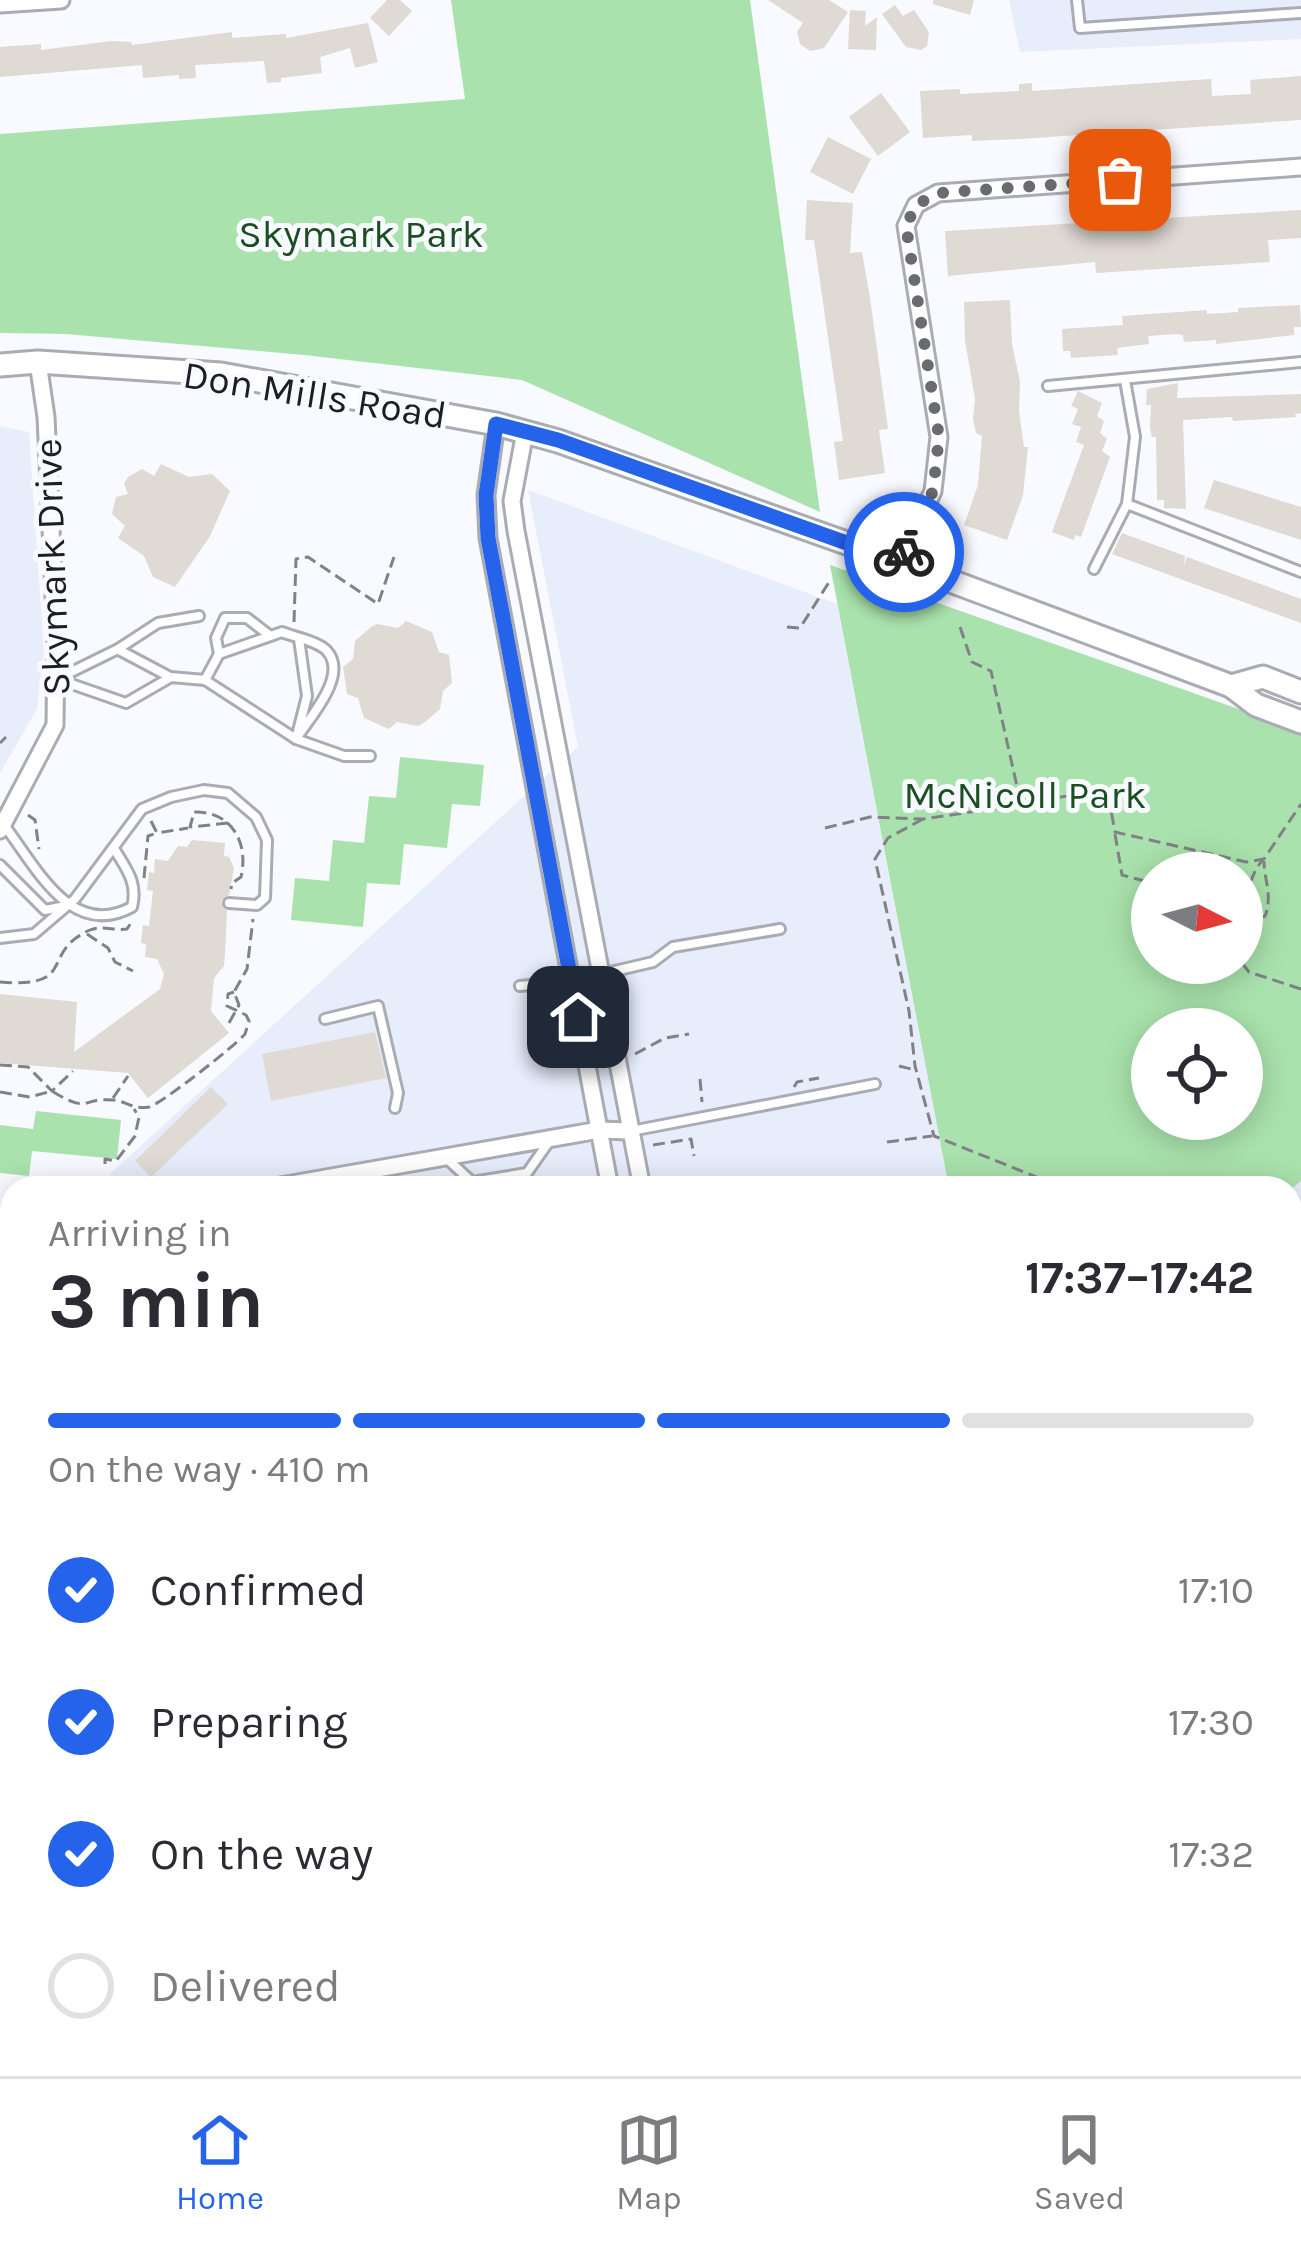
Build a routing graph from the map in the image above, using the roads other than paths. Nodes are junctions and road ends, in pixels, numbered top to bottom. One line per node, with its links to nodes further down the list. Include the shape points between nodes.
1 (61, 0): 4 (street)
2 (1077, 0): 6 (lane, via 1080,28)
3 (1255, 0): 6 (lane)
4 (0, 4)
5 (1301, 13): 6 (lane)
6 (1257, 16)
7 (1301, 167): 16 (street, via 938,193 916,205 906,226 939,437 933,491)
8 (38, 362): 10 (main road, Don Mills Road); 13 (main road, Don Mills Road, via 221,374); 25 (street, Skymark Drive)
9 (1301, 362): 11 (lane)
10 (0, 365)
11 (1126, 380): 12 (lane); 15 (lane, via 1135,437)
12 (1048, 386)
13 (496, 424): 14 (main road, Don Mills Road); 40 (street, via 488,538)
14 (525, 432): 16 (main road, Don Mills Road); 39 (street, via 512,502)
15 (1127, 504): 17 (lane); 18 (lane)
16 (900, 562): 27 (main road, Don Mills Road)
17 (1094, 569)
18 (1301, 572)
19 (199, 616): 22 (lane, via 158,623)
20 (270, 636): 21 (lane); 23 (lane); 23 (lane, via 247,618 225,618)
21 (297, 638): 30 (lane, via 307,696); 30 (lane, via 326,649 333,684)
22 (118, 650): 24 (lane); 25 (lane)
23 (219, 655): 26 (lane)
24 (171, 677): 25 (lane, via 126,703); 26 (lane)
25 (57, 679): 32 (street, Skymark Drive, via 55,725)
26 (205, 680): 30 (lane)
27 (1232, 686): 28 (main road, Don Mills Road, via 1263,677); 29 (main road, Don Mills Road)
28 (1301, 692)
29 (1301, 722)
30 (296, 739): 31 (lane)
31 (370, 756)
32 (2, 828): 36 (lane)
33 (115, 850): 35 (lane, via 144,808 204,790 228,794 256,817 268,873 265,898); 36 (lane); 36 (lane, via 133,880 131,907 111,918)
34 (0, 865): 36 (lane, via 45,910)
35 (230, 903)
36 (67, 906): 38 (lane, via 34,934)
37 (780, 929): 39 (lane, via 673,947 653,962)
38 (0, 938)
39 (600, 974): 40 (lane); 46 (street)
40 (572, 981): 41 (lane); 45 (street)
41 (520, 986)
42 (325, 1019): 44 (lane, via 378,1006)
43 (875, 1084): 46 (lane)
44 (395, 1108)
45 (599, 1130): 46 (street); 47 (street); 52 (street)
46 (630, 1131): 53 (street)
47 (552, 1138): 48 (street); 51 (lane, via 527,1172)
48 (443, 1156): 49 (street); 50 (lane)
49 (334, 1176)
50 (465, 1176)
51 (505, 1176)
52 (608, 1176)
53 (639, 1176)

